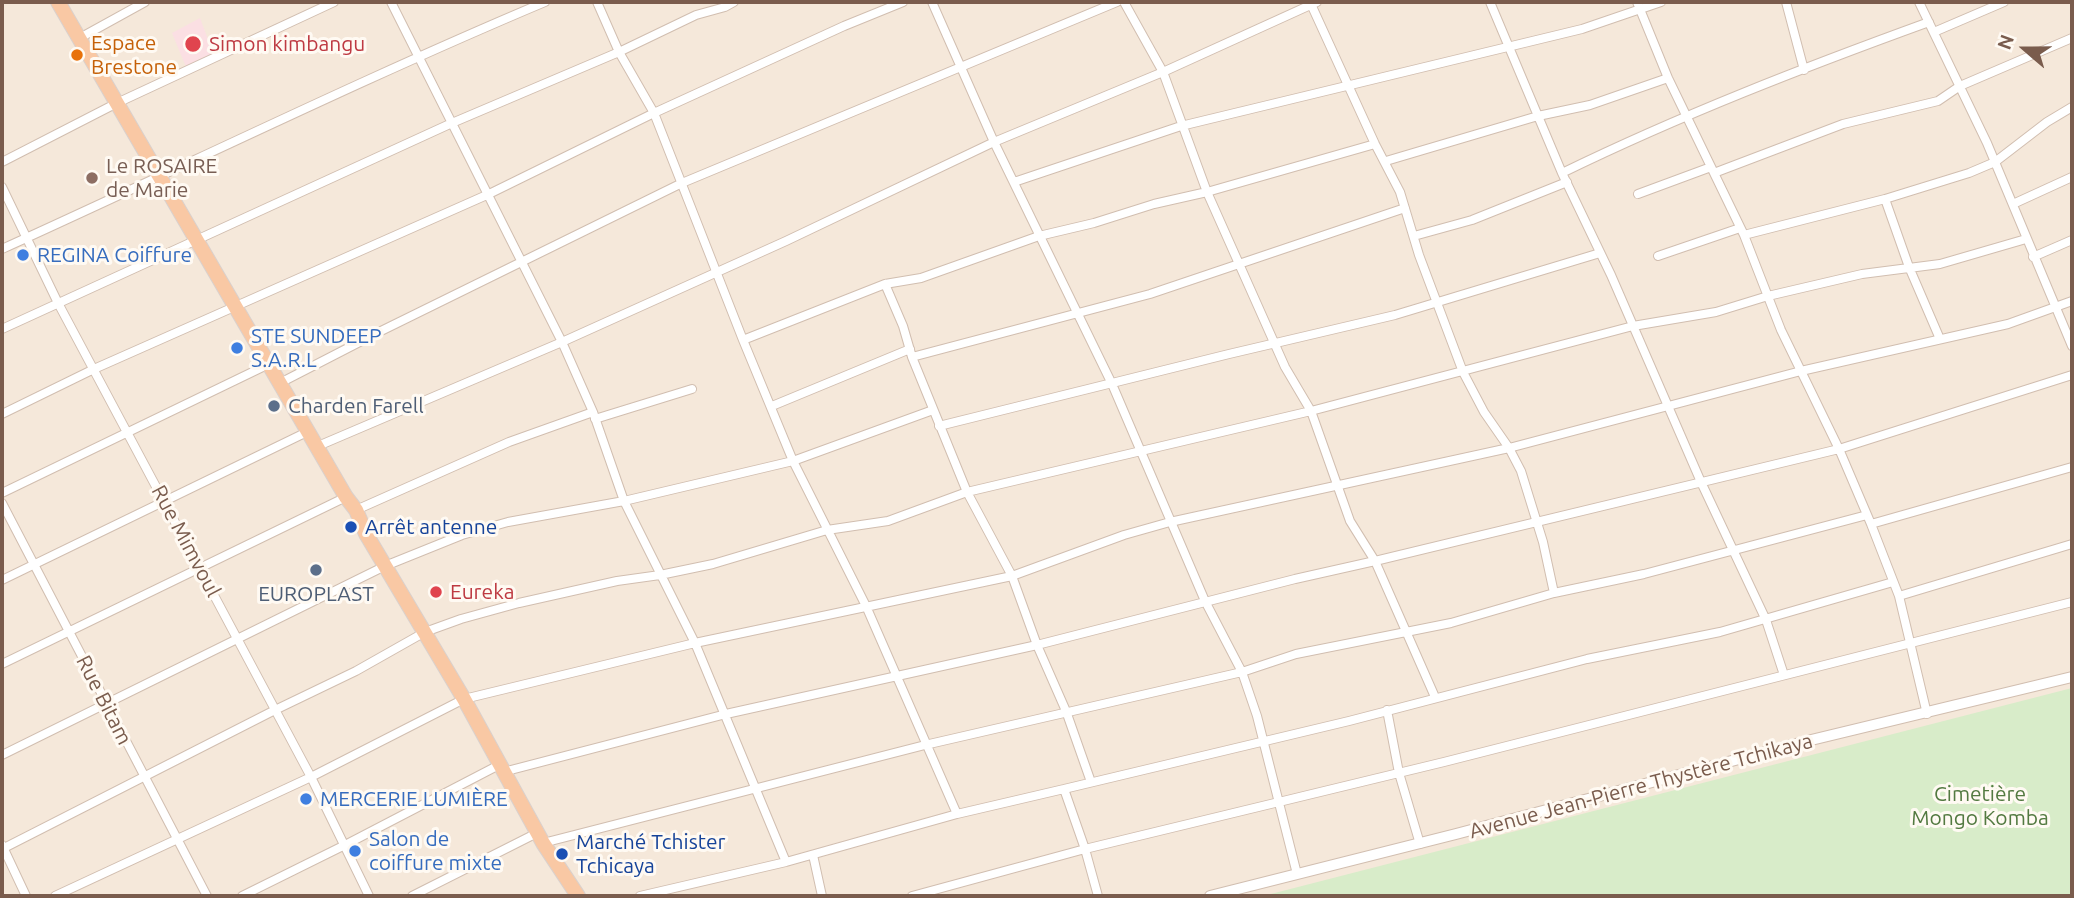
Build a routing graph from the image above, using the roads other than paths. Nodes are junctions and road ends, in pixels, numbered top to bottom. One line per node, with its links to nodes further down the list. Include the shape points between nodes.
1 (58, 2): 21 (highway)
2 (145, 2): 21 (street)
3 (334, 2): 32 (street)
4 (390, 2): 25 (street)
5 (545, 2): 25 (street)
6 (597, 2): 24 (street)
7 (733, 2): 24 (street)
8 (903, 2): 34 (street)
9 (932, 2): 26 (street)
10 (1118, 2): 26 (street)
11 (1124, 2): 28 (street)
12 (1490, 2): 23 (street)
13 (1661, 2): 18 (street)
14 (1786, 2): 27 (street)
15 (1919, 2): 19 (street)
16 (2004, 2): 20 (street)
17 (1313, 3): 28 (street); 30 (street)
18 (1638, 5): 23 (street, via 1582,29); 29 (street)
19 (1929, 22): 20 (street); 27 (street)
20 (1934, 32): 31 (street)
21 (78, 38): 32 (highway)
22 (2072, 38): 31 (street)
23 (1507, 46): 30 (street); 35 (street)
24 (619, 52): 34 (street); 37 (street)
25 (418, 55): 37 (street); 46 (street)
26 (960, 67): 39 (street); 49 (street)
27 (1804, 70): 36 (street)
28 (1163, 72): 38 (street); 39 (street)
29 (1668, 79): 35 (street, via 1590,105); 36 (street)
30 (1349, 86): 38 (street); 40 (street)
31 (1960, 86): 43 (street); 44 (street, via 1938,101 1843,124)
32 (117, 103): 42 (street); 46 (highway)
33 (2072, 107): 43 (street)
34 (654, 113): 49 (street); 53 (street)
35 (1538, 116): 41 (street); 45 (street)
36 (1685, 116): 44 (street); 45 (street)
37 (452, 123): 53 (street); 62 (street)
38 (1181, 125): 48 (street); 52 (street)
39 (994, 142): 48 (street); 72 (street)
40 (1375, 144): 41 (street); 52 (street)
41 (1386, 161): 57 (street)
42 (2, 162)
43 (1995, 162): 55 (street); 56 (street)
44 (1712, 170): 54 (street); 58 (street)
45 (1562, 173): 50 (street)
46 (160, 175): 61 (street); 62 (highway)
47 (2072, 177): 56 (street)
48 (1014, 182): 59 (street)
49 (682, 183): 69 (street); 72 (street)
50 (1567, 183): 60 (street, via 1472,220); 66 (street)
51 (2, 187): 61 (street, Rue Mimvoul)
52 (1207, 192): 59 (street); 70 (street)
53 (489, 194): 69 (street); 78 (street)
54 (1638, 194)
55 (1885, 199): 58 (street); 71 (street)
56 (2013, 204): 63 (street)
57 (1405, 208): 60 (street); 70 (street)
58 (1742, 232): 67 (street); 74 (street)
59 (1039, 236): 73 (street, via 921,278); 80 (street)
60 (1414, 236): 75 (street)
61 (27, 237): 65 (street); 77 (street, Rue Mimvoul)
62 (196, 239): 77 (street); 78 (highway)
63 (2026, 239): 68 (street); 71 (street, via 1970,257)
64 (2072, 240): 68 (street)
65 (2, 249)
66 (1600, 253): 75 (street); 81 (street)
67 (1658, 256)
68 (2033, 257): 79 (street)
69 (523, 261): 85 (street); 94 (street)
70 (1241, 264): 80 (street); 86 (street)
71 (1909, 267): 74 (street); 83 (street)
72 (717, 271): 84 (street); 85 (street)
73 (885, 284): 84 (street); 88 (street)
74 (1768, 296): 81 (street, via 1716,312); 91 (street)
75 (1436, 301): 86 (street); 92 (street)
76 (2072, 301): 79 (street)
77 (58, 303): 82 (street); 90 (street, Rue Mimvoul)
78 (235, 305): 89 (highway); 90 (street)
79 (2056, 308): 83 (street); 87 (street)
80 (1080, 314): 88 (street); 95 (street)
81 (1633, 326): 92 (street); 98 (street)
82 (2, 329)
83 (1940, 339): 91 (street)
84 (743, 340): 97 (street)
85 (562, 342): 102 (street); 106 (street)
86 (1275, 344): 95 (street); 100 (street)
87 (2072, 346)
88 (911, 353): 97 (street); 99 (street)
89 (270, 365): 94 (highway); 105 (street)
90 (94, 369): 101 (street); 105 (street, Rue Mimvoul)
91 (1801, 371): 98 (street); 108 (street)
92 (1463, 372): 100 (street); 107 (street)
93 (2072, 375): 108 (street)
94 (280, 383): 104 (highway)
95 (1112, 384): 103 (street); 109 (street)
96 (692, 389): 102 (street)
97 (772, 405): 110 (street)
98 (1668, 407): 107 (street); 112 (street)
99 (933, 410): 103 (street); 110 (street)
100 (1311, 411): 109 (street); 113 (street)
101 (2, 414)
102 (594, 416): 117 (street); 120 (street, via 509,442)
103 (939, 426): 114 (street)
104 (309, 431): 106 (highway); 118 (street)
105 (128, 433): 115 (street); 118 (street, Rue Mimvoul)
106 (317, 446): 116 (highway)
107 (1509, 448): 113 (street); 122 (street)
108 (1839, 449): 112 (street); 121 (street)
109 (1142, 451): 114 (street); 123 (street)
110 (793, 461): 117 (street); 125 (street)
111 (2072, 467): 124 (street)
112 (1701, 482): 122 (street); 127 (street)
113 (1338, 486): 123 (street); 128 (street, via 1350,521)
114 (967, 492): 125 (street, via 888,520); 133 (street)
115 (2, 493)
116 (346, 497): 120 (highway); 130 (street)
117 (624, 501): 131 (street, via 508,522); 132 (street)
118 (165, 502): 129 (street); 130 (street, Rue Mimvoul)
119 (2, 503): 129 (street, Rue Bitam)
120 (356, 510): 131 (highway)
121 (1867, 515): 124 (street); 127 (street)
122 (1536, 521): 128 (street); 136 (street)
123 (1170, 522): 133 (street); 138 (street)
124 (1871, 524): 135 (street)
125 (827, 530): 132 (street); 140 (street)
126 (2072, 544): 137 (street)
127 (1732, 550): 136 (street); 141 (street)
128 (1375, 561): 138 (street); 143 (street)
129 (35, 566): 134 (street); 142 (street, Rue Bitam)
130 (199, 566): 142 (street); 145 (street, Rue Mimvoul)
131 (385, 566): 144 (highway); 145 (street)
132 (660, 575): 144 (street, via 519,603); 146 (street)
133 (1012, 576): 140 (street); 148 (street)
134 (2, 580)
135 (1893, 582): 137 (street); 141 (street)
136 (1554, 593): 143 (street)
137 (1899, 596): 147 (street)
138 (1205, 601): 148 (street); 150 (street)
139 (2072, 602): 147 (street)
140 (866, 606): 146 (street); 151 (street)
141 (1766, 620): 152 (street); 154 (street)
142 (68, 629): 149 (street); 156 (street, Rue Bitam)
143 (1407, 631): 150 (street, via 1296,654); 154 (street)
144 (425, 632): 155 (highway); 157 (street)
145 (237, 637): 156 (street); 157 (street, Rue Mimvoul)
146 (695, 643): 155 (street); 161 (street)
147 (1911, 643): 152 (street); 160 (street)
148 (1037, 645): 151 (street); 159 (street)
149 (2, 664)
150 (1242, 672): 159 (street); 162 (street)
151 (895, 675): 161 (street); 163 (street)
152 (1784, 675): 166 (street)
153 (2072, 677): 160 (street, Avenue Jean-Pierre Thystère Tchikaya)
154 (1435, 697): 158 (street)
155 (464, 699): 165 (highway); 168 (street)
156 (107, 704): 164 (street); 167 (street, Rue Bitam)
157 (275, 710): 167 (street); 168 (street, Rue Mimvoul)
158 (1387, 710): 162 (street); 166 (street)
159 (1066, 711): 163 (street); 169 (street)
160 (1927, 713): 176 (street, Avenue Jean-Pierre Thystère Tchikaya)
161 (726, 714): 165 (street); 171 (street)
162 (1264, 742): 169 (street); 172 (street)
163 (925, 745): 171 (street); 173 (street)
164 (2, 755)
165 (501, 768): 174 (highway); 177 (street)
166 (1399, 773): 172 (street); 176 (street)
167 (144, 776): 175 (street, Rue Bitam); 178 (street)
168 (311, 777): 175 (street); 177 (street, Rue Mimvoul)
169 (1091, 782): 170 (street)
170 (1064, 789): 173 (street); 179 (street)
171 (757, 790): 174 (street); 181 (street)
172 (1278, 803): 179 (street); 182 (street)
173 (957, 814): 180 (street)
174 (540, 838): 183 (highway); 189 (street)
175 (178, 840): 185 (street); 186 (street, Rue Bitam)
176 (1420, 844): 182 (street, Avenue Jean-Pierre Thystère Tchikaya)
177 (345, 845): 187 (street); 188 (street, Rue Mimvoul)
178 (2, 847): 184 (street)
179 (1085, 849): 192 (street); 193 (street)
180 (813, 855): 181 (street); 191 (street)
181 (786, 862): 190 (street)
182 (1297, 874): 194 (street, Avenue Jean-Pierre Thystère Tchikaya)
183 (576, 895)
184 (26, 896)
185 (55, 896)
186 (207, 896)
187 (242, 896)
188 (369, 896)
189 (412, 896)
190 (640, 896)
191 (822, 896)
192 (912, 896)
193 (1098, 896)
194 (1210, 896)

